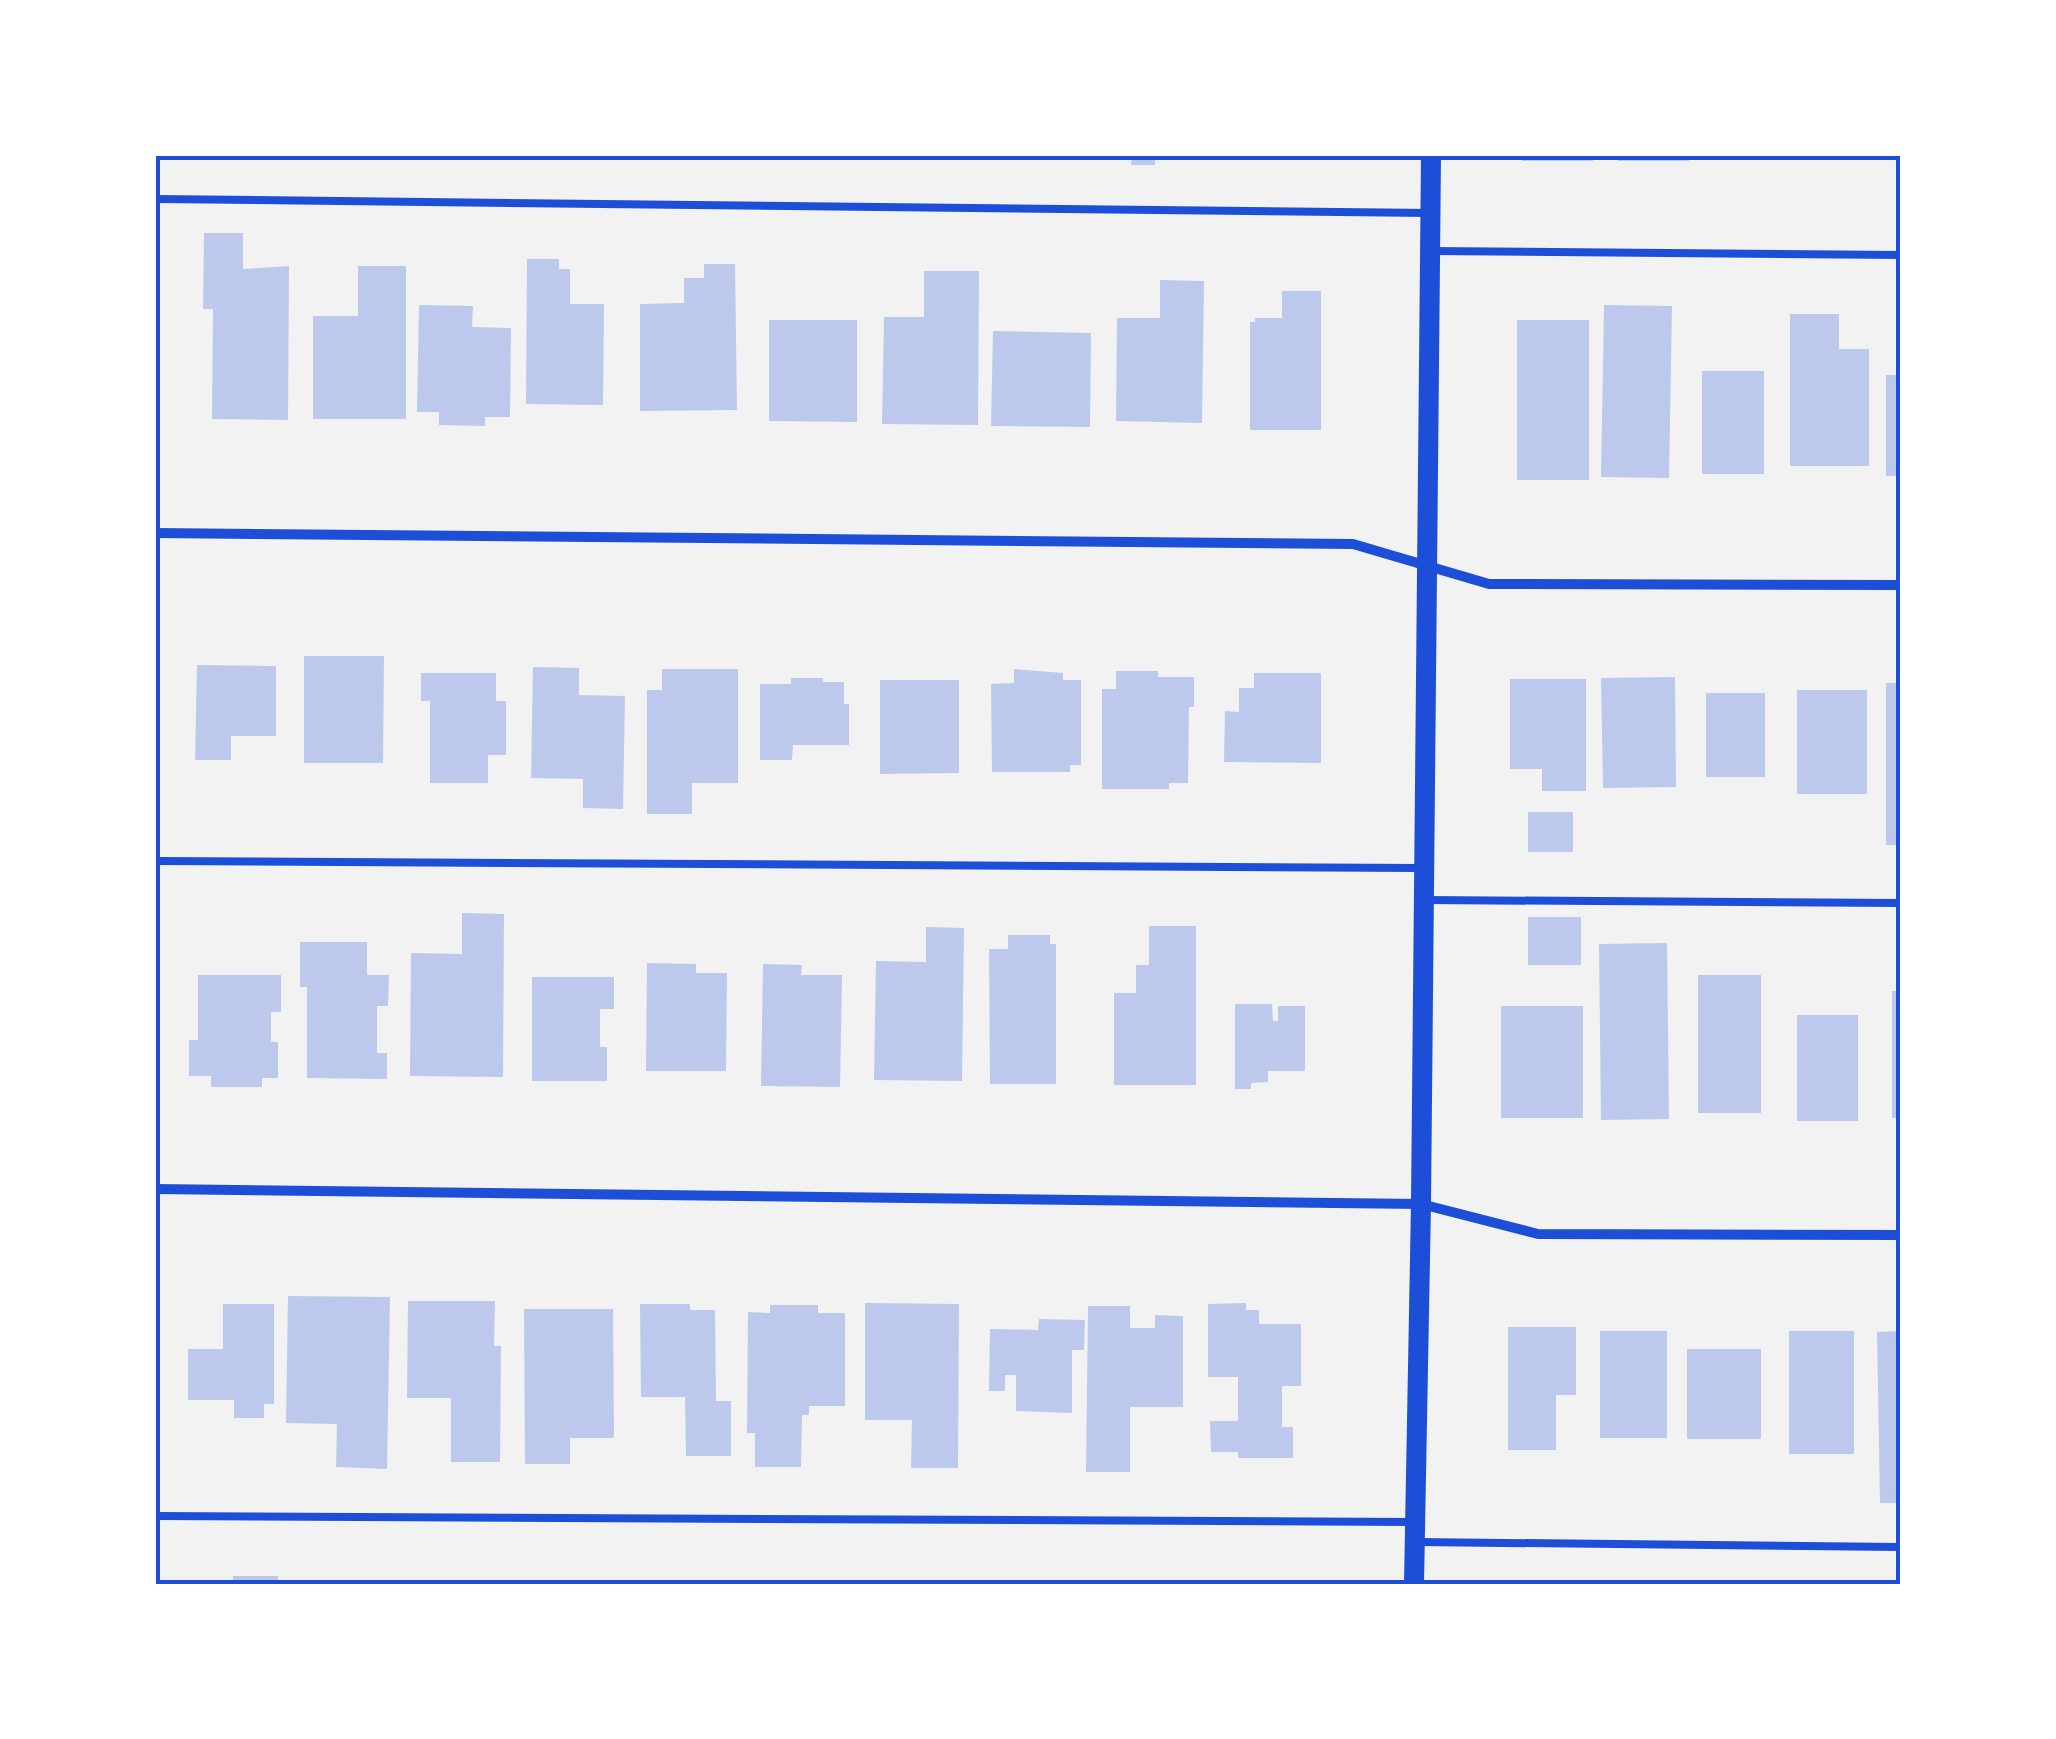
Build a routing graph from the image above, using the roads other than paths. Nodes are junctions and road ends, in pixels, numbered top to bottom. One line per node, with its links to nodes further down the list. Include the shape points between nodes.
1 (1431, 155): 3 (main road)
2 (155, 199): 3 (lane)
3 (1430, 212): 4 (main road)
4 (1430, 250): 5 (lane); 7 (main road)
5 (1901, 256)
6 (155, 533): 7 (street, via 1353,544)
7 (1426, 564): 8 (street, via 1490,584); 10 (main road)
8 (1901, 586)
9 (155, 861): 10 (lane)
10 (1425, 868): 11 (main road)
11 (1424, 900): 12 (lane); 14 (main road)
12 (1901, 903)
13 (155, 1188): 14 (street)
14 (1421, 1204): 15 (street, via 1538,1234); 17 (main road)
15 (1901, 1236)
16 (155, 1516): 17 (lane)
17 (1413, 1532): 18 (lane); 19 (main road)
18 (1901, 1548)
19 (1414, 1584)

